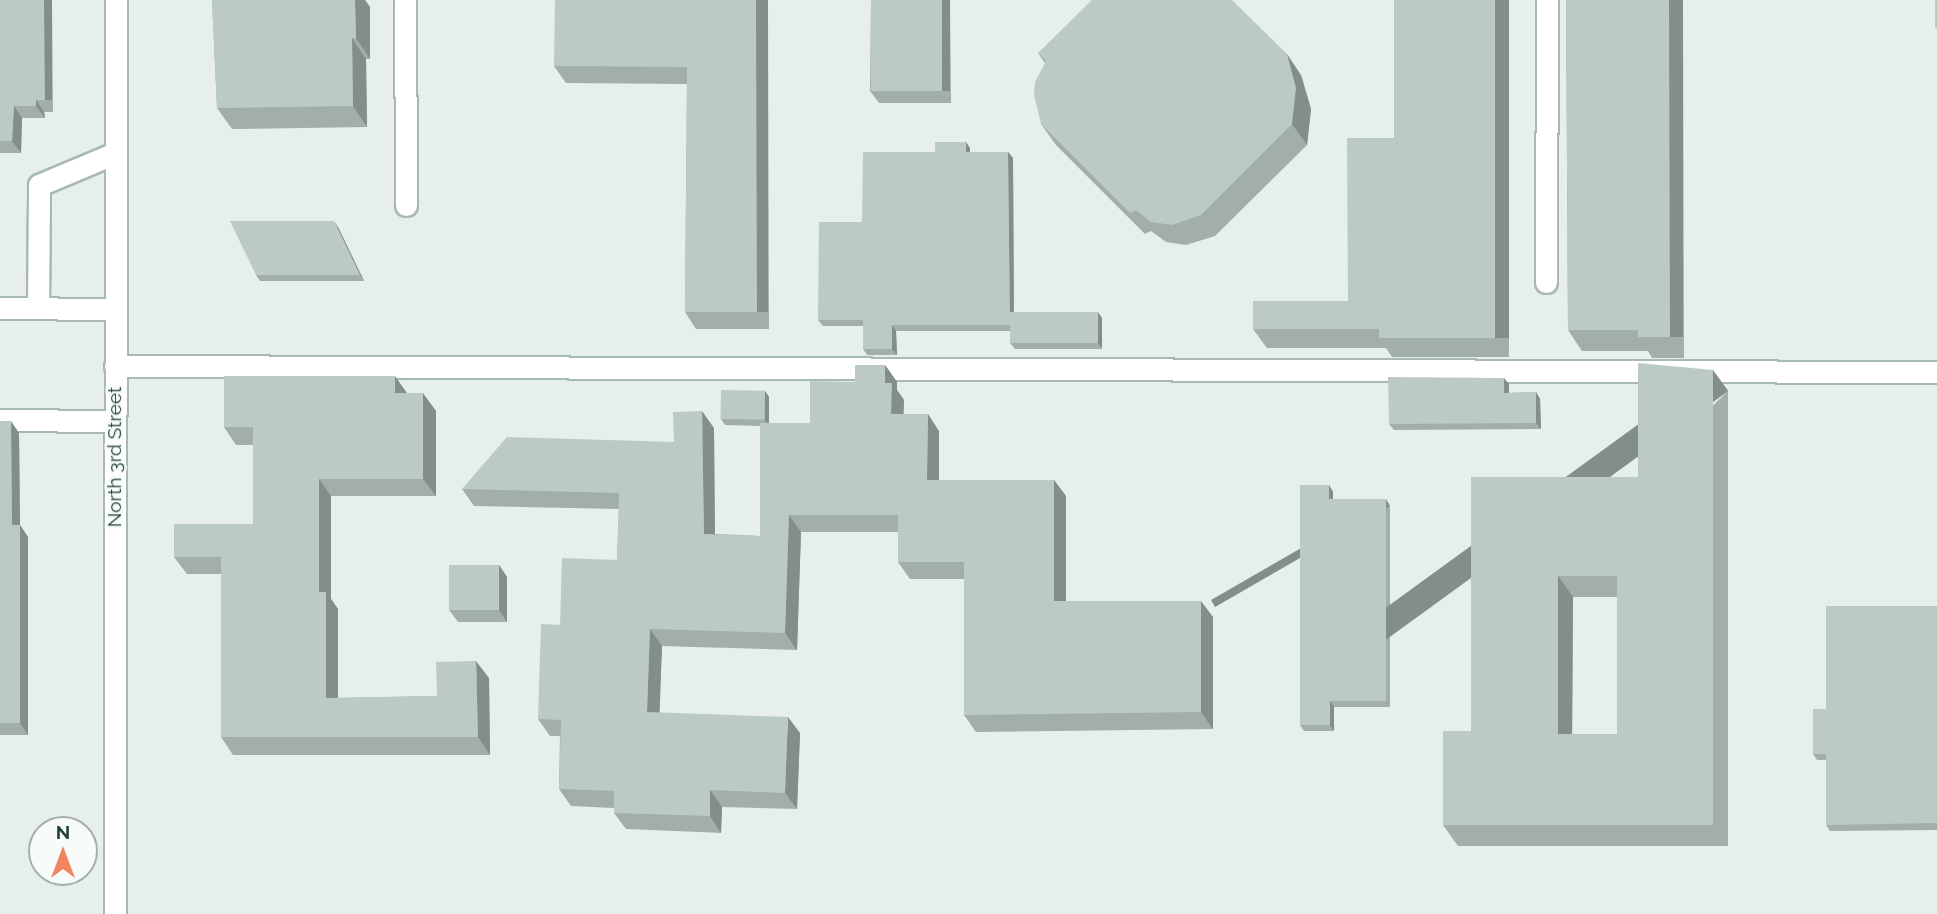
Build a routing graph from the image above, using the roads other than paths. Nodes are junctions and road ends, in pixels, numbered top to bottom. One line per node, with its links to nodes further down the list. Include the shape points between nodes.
1 (116, 0): 4 (street, North 3rd Street)
2 (405, 0): 5 (street)
3 (1547, 0): 6 (street)
4 (115, 153): 8 (street, via 39,185); 9 (street, North 3rd Street)
5 (406, 205)
6 (1546, 282)
7 (0, 308): 8 (street)
8 (38, 308): 9 (street)
9 (115, 309): 10 (street, North 3rd Street)
10 (115, 366): 11 (street); 13 (street, North 3rd Street)
11 (1937, 372)
12 (0, 420): 13 (street)
13 (115, 421): 14 (street, North 3rd Street)
14 (115, 914)

